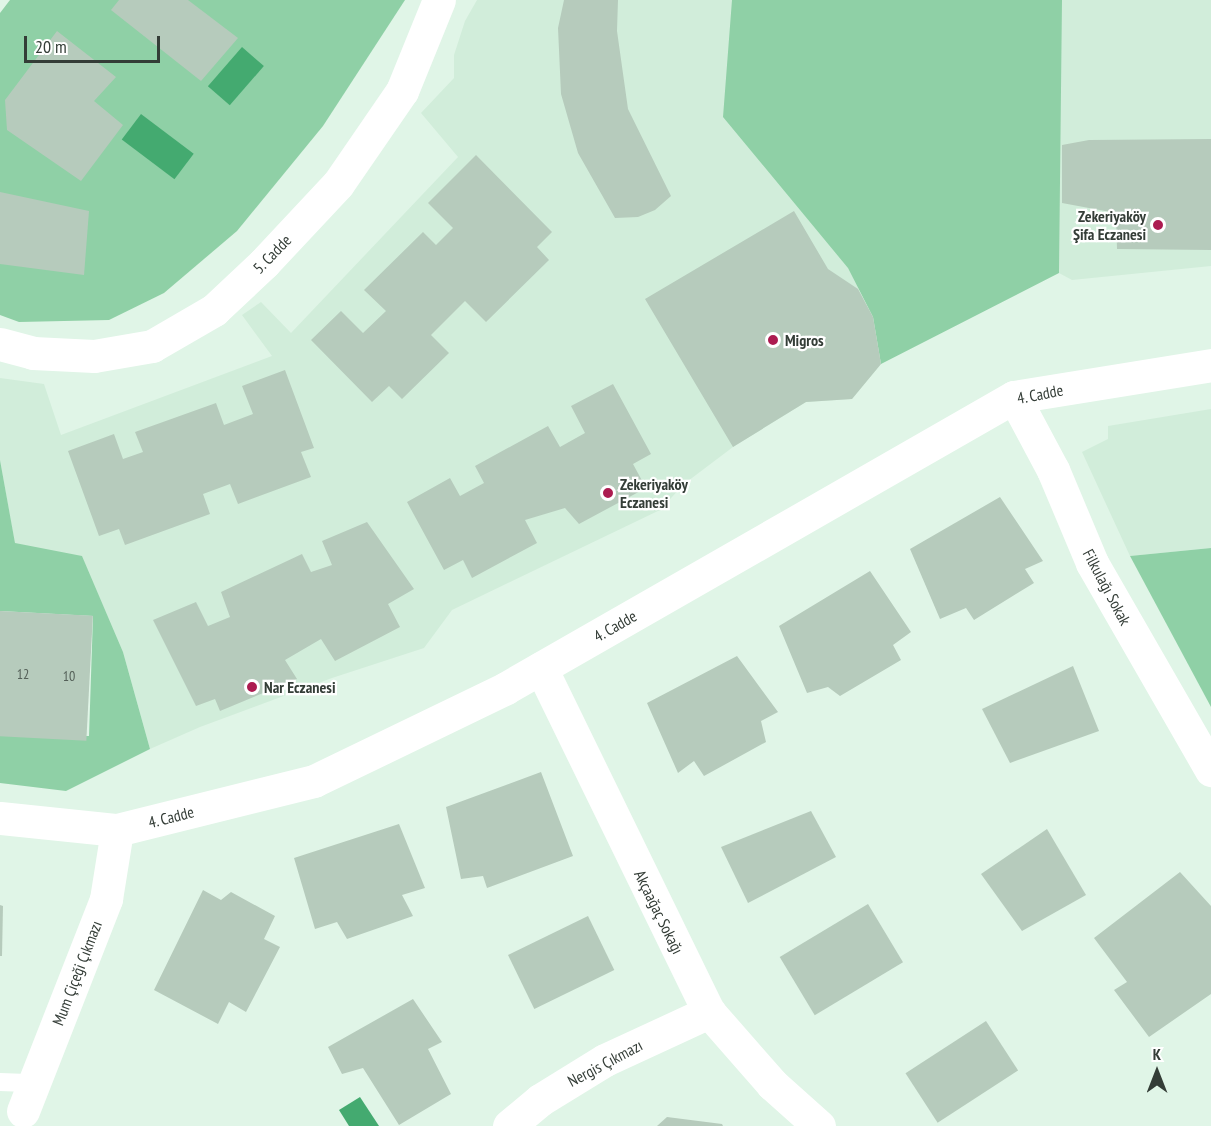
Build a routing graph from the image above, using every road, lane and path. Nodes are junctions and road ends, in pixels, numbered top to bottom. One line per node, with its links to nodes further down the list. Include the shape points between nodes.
1 (440, 0): 2 (street, 5. Cadde, via 402,91 338,184 214,310 152,346 94,356 33,353)
2 (0, 345)
3 (1211, 365): 4 (street, 4. Cadde)
4 (1014, 397): 5 (street, 4. Cadde); 6 (street, Filkulağı Sokak, via 1053,470 1092,562)
5 (541, 668): 8 (street, 4. Cadde, via 314,781); 9 (street, Akçaağaç Sokağı)
6 (1211, 770)
7 (0, 818): 8 (street, 4. Cadde)
8 (117, 830): 11 (street, Mum Çiçeği Çıkmazı, via 106,899)
9 (709, 1012): 12 (street, Nergis Çıkmazı, via 604,1060 540,1100); 13 (street, Akçaağaç Sokağı, via 772,1084)
10 (0, 1082): 11 (lane)
11 (28, 1097)
12 (509, 1126)
13 (819, 1126)

